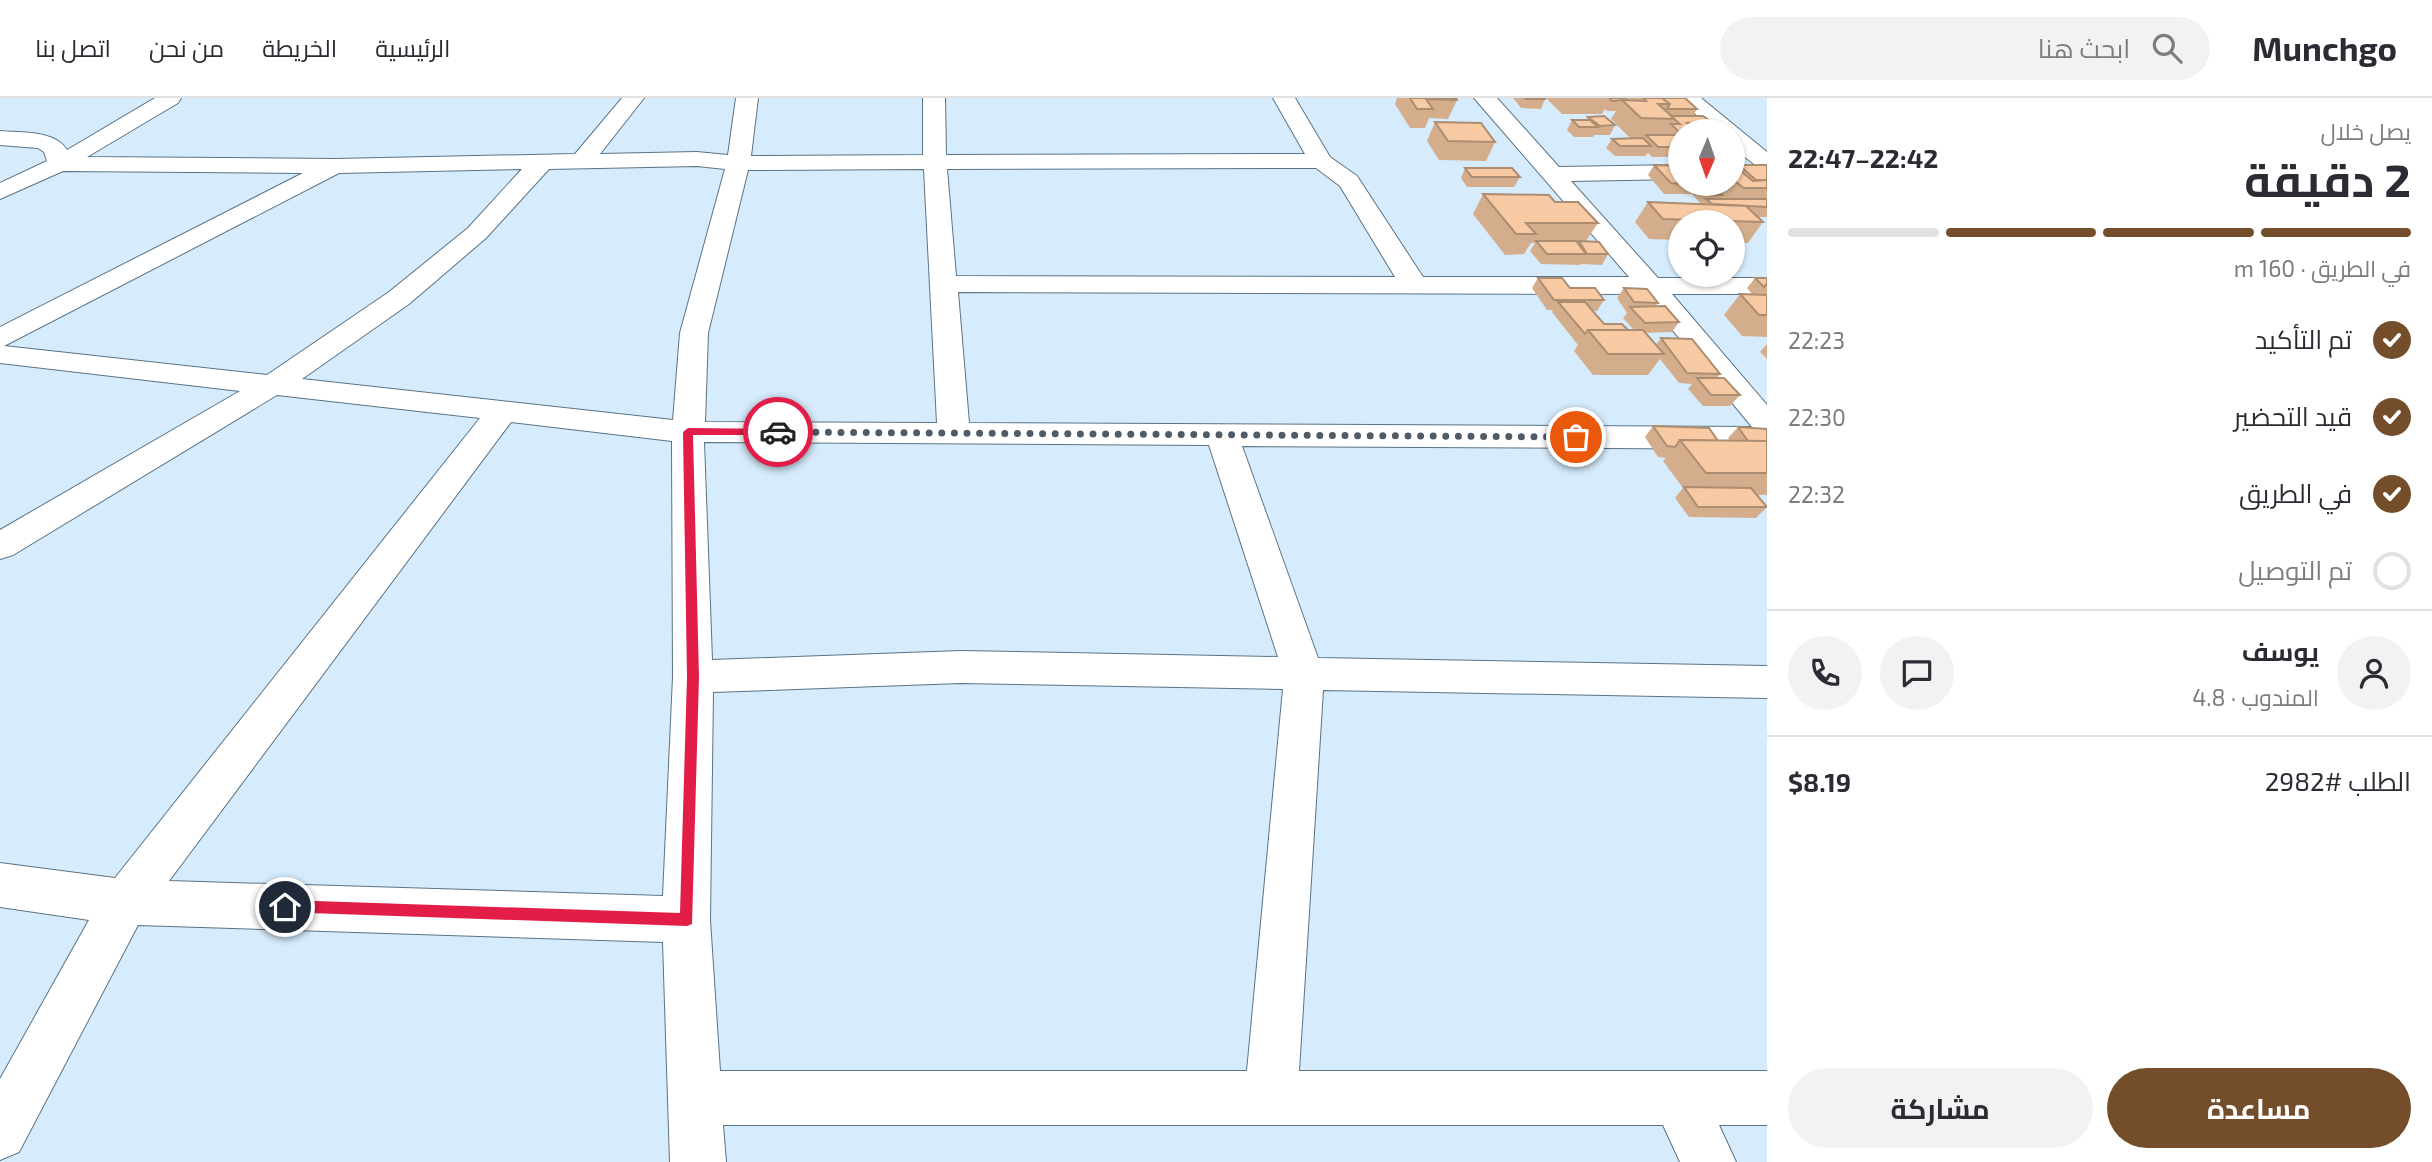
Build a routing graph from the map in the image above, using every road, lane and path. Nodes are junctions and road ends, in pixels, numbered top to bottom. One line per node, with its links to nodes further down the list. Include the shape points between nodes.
1 (170, 98): 17 (street)
2 (634, 98): 11 (street)
3 (747, 98): 14 (street)
4 (934, 98): 15 (street)
5 (1284, 98): 12 (street)
6 (1485, 98): 20 (street)
7 (1688, 98): 8 (street)
8 (1713, 119)
9 (0, 138): 17 (street, via 43,142 55,148)
10 (1745, 145): 16 (street)
11 (583, 160): 13 (street); 14 (street)
12 (1321, 161): 15 (street); 23 (street, via 1349,181)
13 (542, 162): 18 (street); 28 (street, via 477,233 419,282)
14 (738, 163): 15 (street); 31 (street, via 694,333)
15 (935, 163): 22 (street)
16 (1767, 163)
17 (59, 164): 18 (street); 21 (street)
18 (336, 166): 26 (street)
19 (1668, 172): 20 (street)
20 (1553, 174): 24 (street)
21 (0, 192)
22 (945, 284): 23 (street); 32 (street)
23 (1414, 285): 24 (street)
24 (1651, 286): 25 (street); 30 (street)
25 (1767, 286)
26 (0, 338)
27 (0, 354): 28 (street)
28 (275, 383): 29 (street); 35 (street)
29 (501, 413): 31 (street); 40 (street)
30 (1767, 425)
31 (688, 432): 32 (street); 37 (street)
32 (954, 432): 33 (street)
33 (1221, 433): 34 (street); 36 (street)
34 (1767, 438)
35 (0, 545)
36 (1304, 675): 37 (street, via 960,667); 38 (street); 43 (street)
37 (693, 677): 41 (street)
38 (1767, 682)
39 (0, 885): 40 (street)
40 (124, 902): 41 (street); 46 (street)
41 (687, 920): 44 (street)
42 (1678, 1096): 43 (street); 45 (street); 48 (street)
43 (1271, 1097): 44 (street)
44 (695, 1098): 47 (street)
45 (1767, 1098)
46 (0, 1133)
47 (698, 1162)
48 (1708, 1162)

